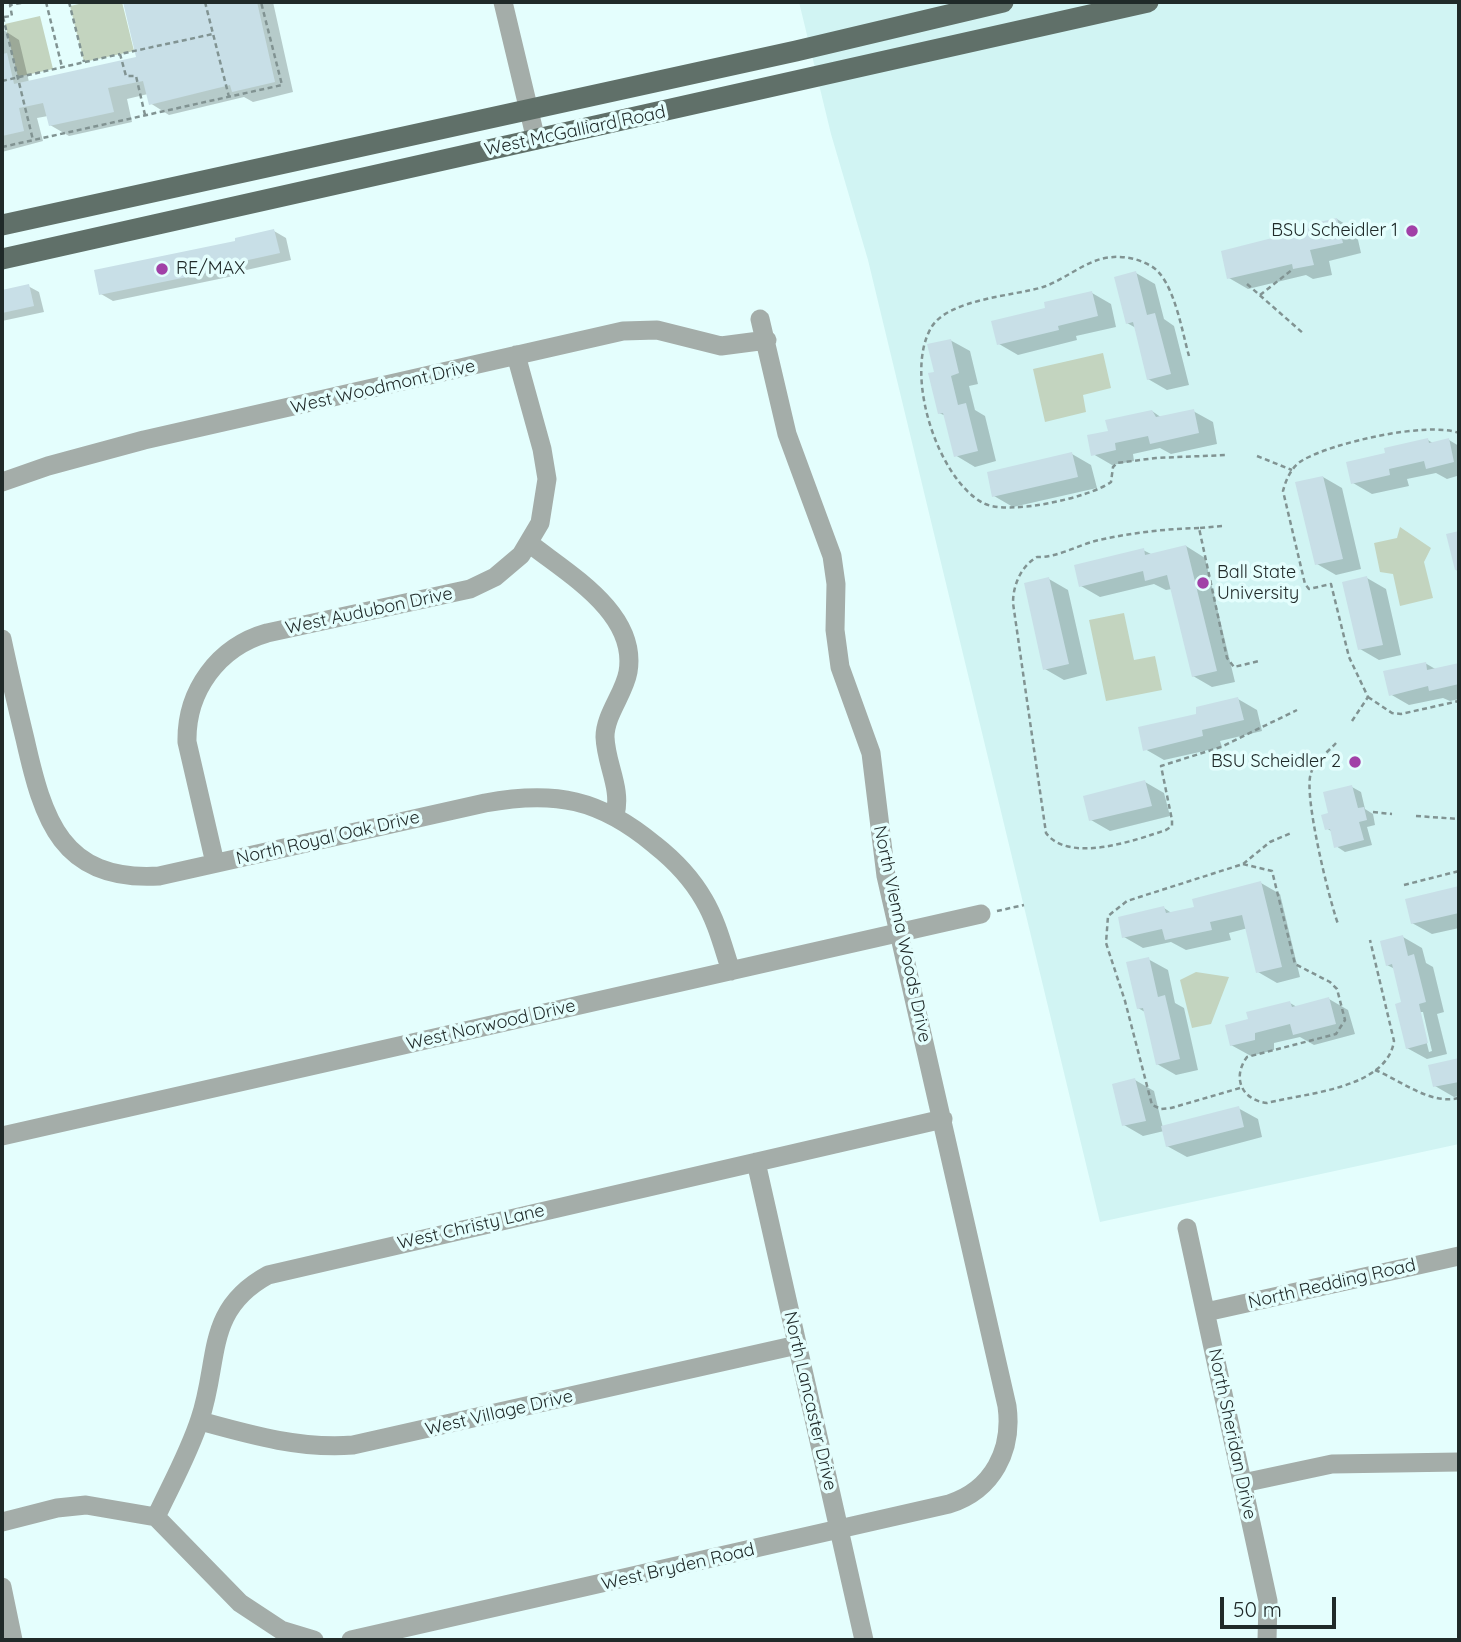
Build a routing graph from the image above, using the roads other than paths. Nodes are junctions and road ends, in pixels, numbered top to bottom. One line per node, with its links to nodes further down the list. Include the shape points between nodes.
1 (503, 2): 4 (street)
2 (1003, 2): 4 (main road, West McGalliard Road)
3 (1148, 2): 5 (main road, West McGalliard Road)
4 (530, 107): 5 (street); 6 (main road, West McGalliard Road)
5 (536, 140): 7 (main road, West McGalliard Road)
6 (2, 225)
7 (2, 259)
8 (760, 319): 9 (street, North Vienna Woods Drive)
9 (767, 340): 10 (street, West Woodmont Drive, via 721,346 645,329); 17 (street, North Vienna Woods Drive, via 787,434 832,556 840,667 871,753 880,841)
10 (516, 355): 11 (street, West Woodmont Drive, via 144,440); 12 (street, West Audubon Drive, via 546,463 540,523)
11 (2, 482)
12 (529, 543): 14 (street, via 590,592 622,631 628,671 605,738 618,796); 15 (street, West Audubon Drive, via 509,567 470,589 259,635 215,664 198,689 187,742)
13 (2, 639): 15 (street, North Royal Oak Drive, via 41,805 69,848 98,867 136,877)
14 (614, 815): 15 (street, North Royal Oak Drive, via 556,799 511,798); 18 (street, North Royal Oak Drive, via 668,856 694,885 706,903)
15 (215, 863)
16 (981, 914): 17 (street, West Norwood Drive)
17 (898, 933): 18 (street, West Norwood Drive); 19 (street, North Vienna Woods Drive)
18 (731, 971): 20 (street, West Norwood Drive)
19 (943, 1119): 21 (street, West Christy Lane); 28 (street, North Vienna Woods Drive, via 1007,1406 1008,1435)
20 (2, 1136)
21 (756, 1162): 25 (street, North Lancaster Drive); 26 (street, West Christy Lane, via 268,1275 242,1292 225,1316)
22 (1187, 1228): 24 (street, North Sheridan Drive)
23 (1459, 1256): 24 (street, North Redding Road)
24 (1206, 1312): 29 (street, North Sheridan Drive)
25 (797, 1345): 26 (street, West Village Drive, via 353,1445 315,1447 278,1442); 32 (street, North Lancaster Drive)
26 (200, 1420): 30 (street, West Christy Lane)
27 (1459, 1462): 29 (street, via 1332,1464)
28 (994, 1471): 32 (street, West Bryden Road, via 963,1500)
29 (1243, 1483): 38 (street, North Sheridan Drive, via 1268,1601)
30 (156, 1517): 31 (street, via 86,1505); 35 (street, via 240,1603 281,1630)
31 (2, 1521)
32 (839, 1530): 36 (street, West Bryden Road); 37 (street, North Lancaster Drive)
33 (2, 1587): 34 (street)
34 (13, 1640)
35 (314, 1640)
36 (351, 1640)
37 (864, 1640)
38 (1267, 1640)

